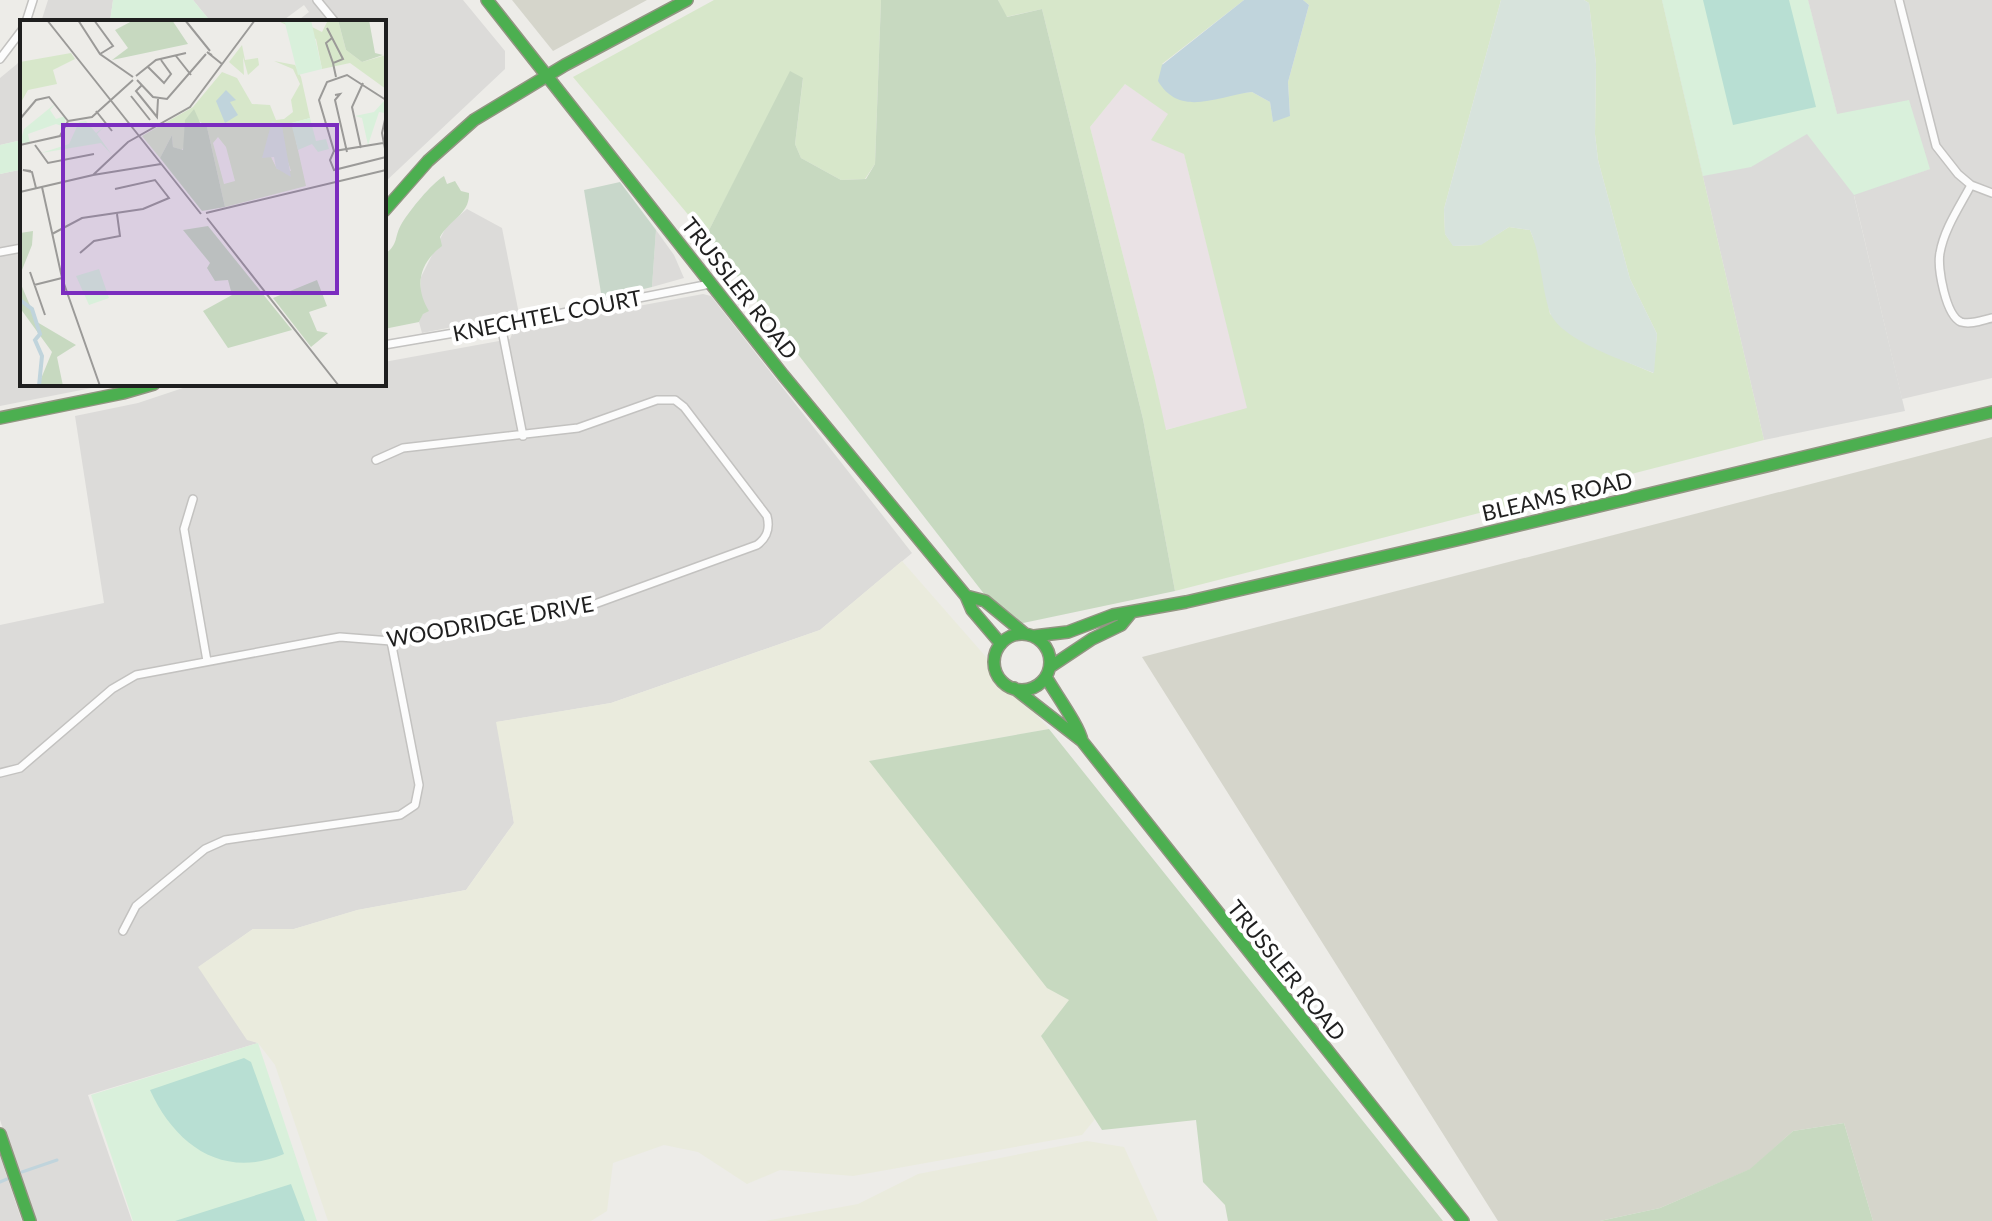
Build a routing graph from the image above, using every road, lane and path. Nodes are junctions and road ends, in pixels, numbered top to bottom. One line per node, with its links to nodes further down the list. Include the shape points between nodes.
1 (33, 0): 6 (street)
2 (317, 0): 7 (street)
3 (487, 0): 10 (main road, TRUSSLER ROAD)
4 (687, 0): 10 (main road)
5 (1899, 0): 11 (street, via 1936,146)
6 (27, 20)
7 (333, 20)
8 (20, 33): 9 (street)
9 (0, 59)
10 (548, 75): 13 (main road, via 460,131); 16 (main road, TRUSSLER ROAD)
11 (1971, 185): 12 (street); 17 (street, via 1943,240 1940,266 1955,318 1970,323)
12 (1992, 193)
13 (386, 209)
14 (20, 248): 15 (street)
15 (0, 252)
16 (710, 284): 18 (street, KNECHTEL COURT); 26 (main road, TRUSSLER ROAD)
17 (1992, 318)
18 (501, 325): 19 (street, KNECHTEL COURT); 23 (street)
19 (386, 345)
20 (141, 386): 22 (main road)
21 (1992, 412): 27 (main road, BLEAMS ROAD)
22 (0, 418)
23 (523, 436): 24 (street, WOODRIDGE DRIVE, via 403,448); 29 (street, WOODRIDGE DRIVE, via 578,428 661,399 675,400 767,516 766,536 757,545 581,609)
24 (376, 460)
25 (193, 499): 31 (street, via 184,529)
26 (966, 596): 28 (main road, TRUSSLER ROAD, via 985,601); 30 (main road, TRUSSLER ROAD)
27 (1130, 614): 28 (main road, BLEAMS ROAD, via 1068,632); 32 (main road, BLEAMS ROAD)
28 (1030, 635): 30 (main road, via 1016,634); 32 (main road, via 1048,649)
29 (391, 641): 31 (street, WOODRIDGE DRIVE, via 340,637); 36 (street, via 419,785 415,805 400,815 249,835 213,845 136,906)
30 (1001, 644): 33 (main road, via 996,670)
31 (207, 661): 35 (street, WOODRIDGE DRIVE, via 123,682 20,768)
32 (1048, 672): 33 (main road, via 1033,688); 34 (main road, TRUSSLER ROAD)
33 (1014, 688): 34 (main road, TRUSSLER ROAD)
34 (1082, 741): 39 (main road, TRUSSLER ROAD)
35 (0, 773)
36 (123, 931)
37 (0, 1134): 38 (main road)
38 (30, 1221)
39 (1463, 1221)

